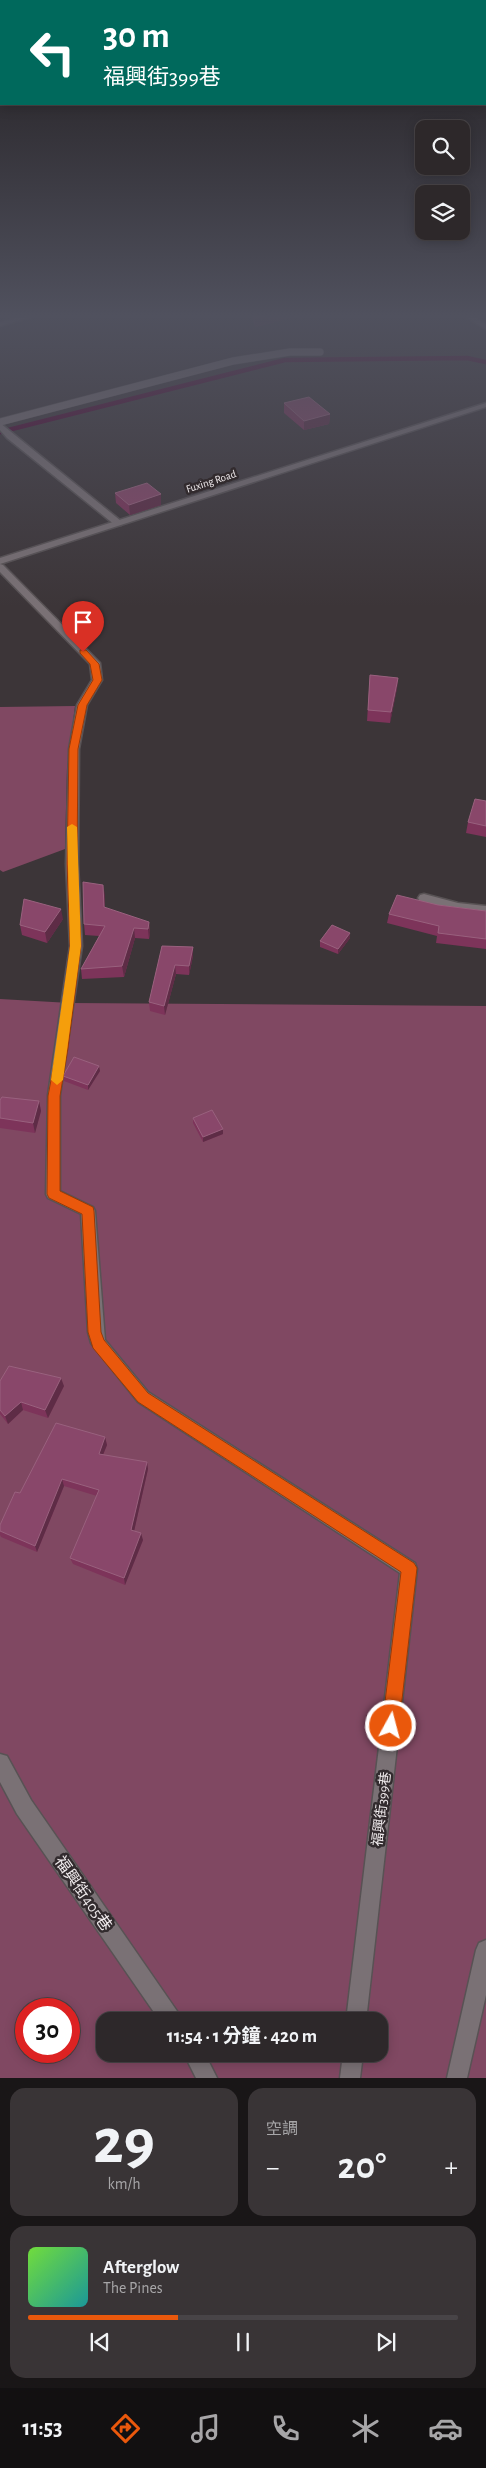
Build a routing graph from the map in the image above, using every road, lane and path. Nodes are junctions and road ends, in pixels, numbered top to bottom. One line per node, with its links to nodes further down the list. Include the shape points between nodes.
1 (41, 413): 3 (lane)
2 (461, 413): 4 (street, Fuxing Road)
3 (0, 424): 4 (street, via 10,436)
4 (118, 523): 5 (street, Fuxing Road)
5 (0, 561)
6 (0, 567): 12 (street, 福興街399巷, via 95,664 97,672 97,680 82,705 74,749 72,864 76,946 54,1096 53,1194 88,1211 98,1343 143,1398 409,1568)
7 (424, 898): 8 (street)
8 (486, 910)
9 (0, 1763): 11 (street, 福興街405巷, via 24,1807)
10 (486, 1950): 17 (street)
11 (166, 2012)
12 (357, 2012)
13 (198, 2062): 15 (street)
14 (352, 2062): 16 (street)
15 (207, 2078)
16 (350, 2078)
17 (457, 2078)

